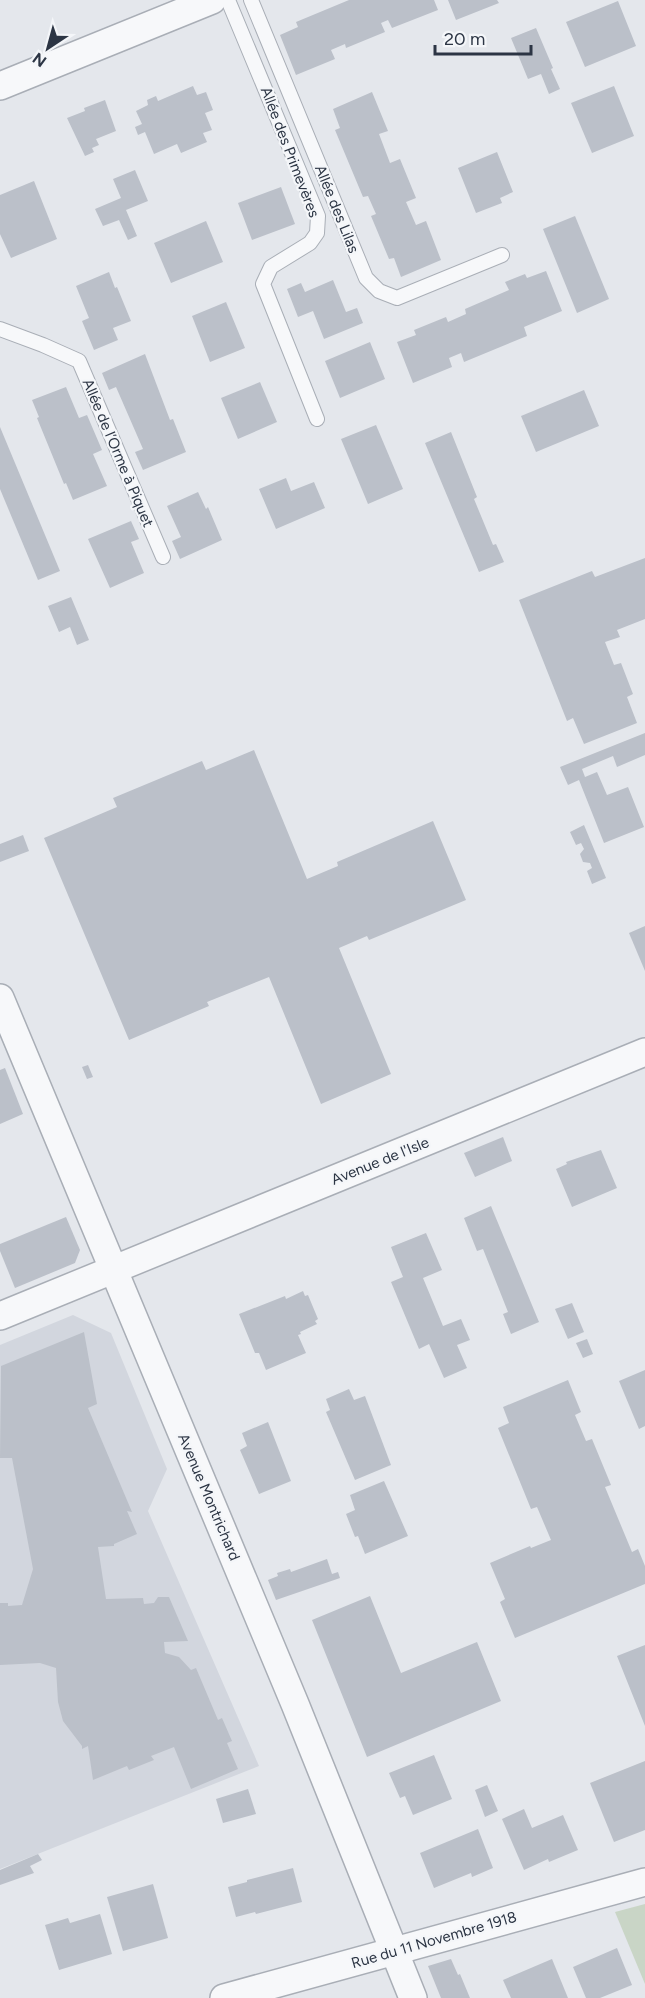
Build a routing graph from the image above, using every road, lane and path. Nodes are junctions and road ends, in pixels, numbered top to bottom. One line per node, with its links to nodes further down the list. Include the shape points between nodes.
1 (212, 0): 4 (street)
2 (228, 0): 7 (lane, Allée des Primevères, via 318,216 317,234 310,243 271,267 263,284)
3 (251, 0): 5 (lane, Allée des Lilas, via 366,278 378,291 397,298)
4 (0, 86)
5 (502, 255)
6 (0, 329): 8 (lane, Allée de l’Orme à Piquet, via 79,362)
7 (317, 419)
8 (163, 556)
9 (0, 998): 11 (street, Avenue Montrichard)
10 (645, 1052): 11 (street, Avenue de l'Isle)
11 (114, 1269): 12 (street, Avenue de l'Isle); 14 (street, Avenue Montrichard, via 291,1692)
12 (0, 1316)
13 (645, 1882): 14 (street, Rue du 11 Novembre 1918)
14 (394, 1952): 15 (street, Rue du 11 Novembre 1918); 16 (street, Avenue Montrichard)
15 (224, 1998)
16 (413, 1998)

